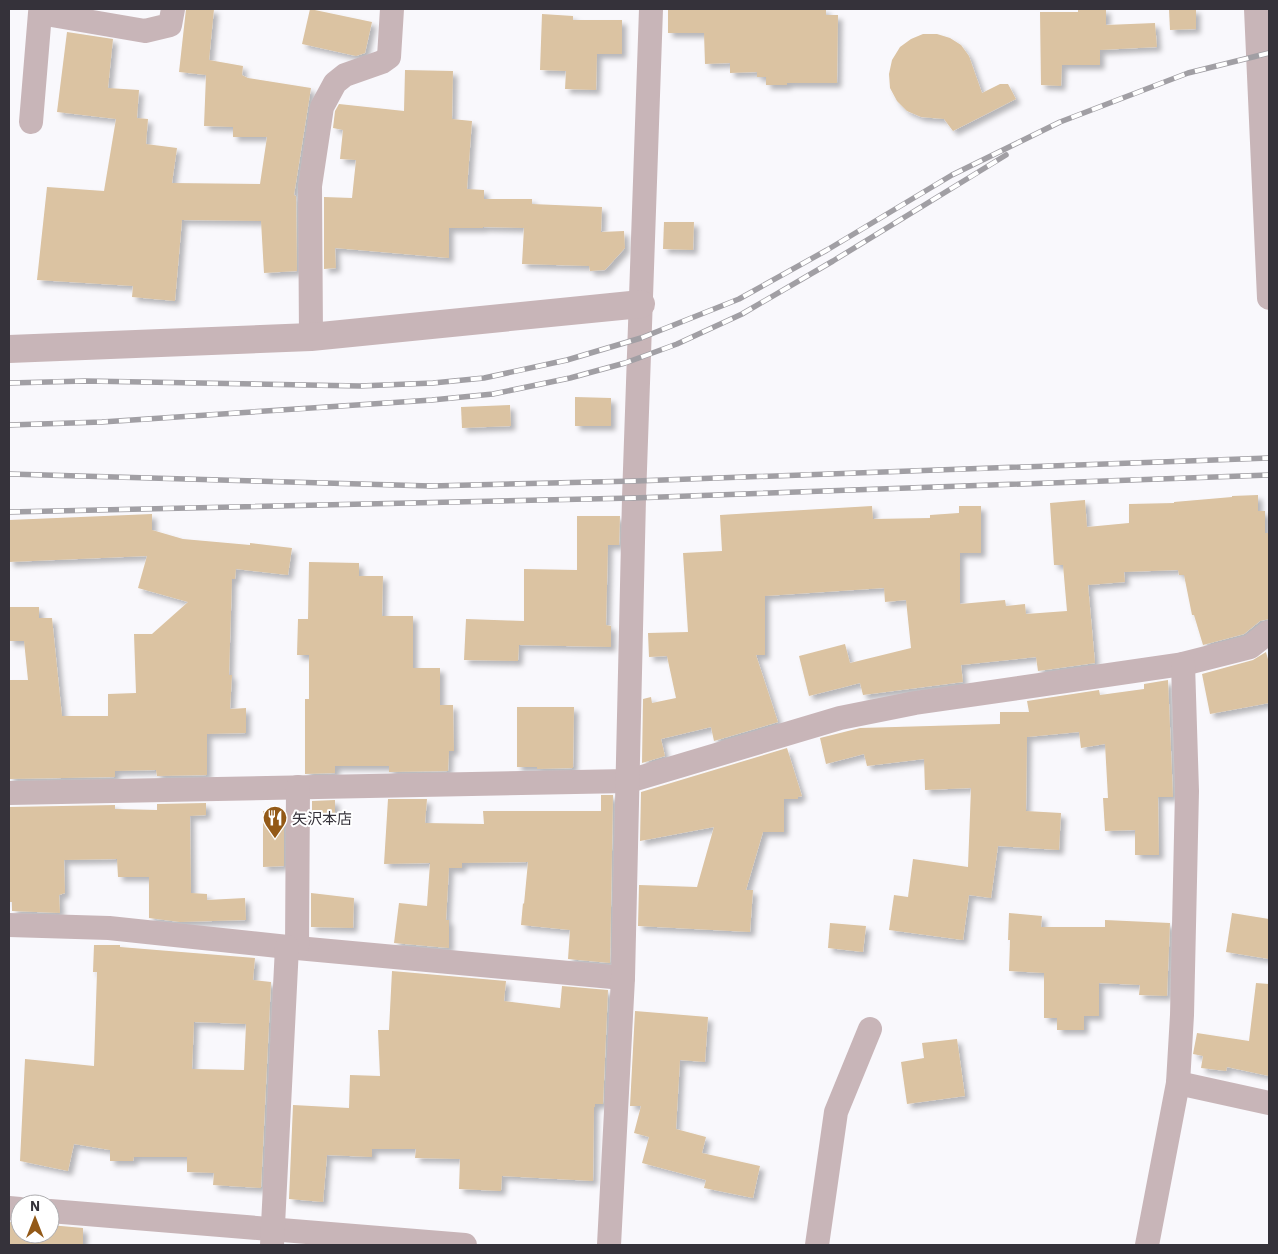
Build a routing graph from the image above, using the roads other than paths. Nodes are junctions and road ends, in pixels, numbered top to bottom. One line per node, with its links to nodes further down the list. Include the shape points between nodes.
1 (172, 9): 5 (street, via 170,25 145,31 40,13)
2 (392, 9): 10 (street, via 389,57 335,82 322,107 310,186)
3 (651, 9): 9 (street)
4 (1256, 9): 6 (street)
5 (32, 122)
6 (1266, 144): 7 (street)
7 (1268, 256): 8 (street)
8 (1269, 298)
9 (641, 304): 10 (street); 14 (street)
10 (311, 337): 11 (street)
11 (9, 349)
12 (1269, 632): 13 (street, via 1250,647)
13 (1183, 664): 14 (street, via 915,703 840,718); 21 (street, via 1187,791)
14 (629, 780): 15 (street); 19 (street)
15 (298, 787): 16 (street); 18 (street)
16 (9, 793)
17 (9, 925): 18 (street, via 109,928)
18 (292, 947): 19 (street); 24 (street)
19 (623, 978): 26 (street)
20 (870, 1030): 27 (street, via 836,1112)
21 (1178, 1083): 22 (street); 28 (street)
22 (1269, 1103)
23 (60, 1212): 24 (street)
24 (273, 1237): 25 (street)
25 (465, 1245)
26 (609, 1245)
27 (817, 1245)
28 (1147, 1245)

